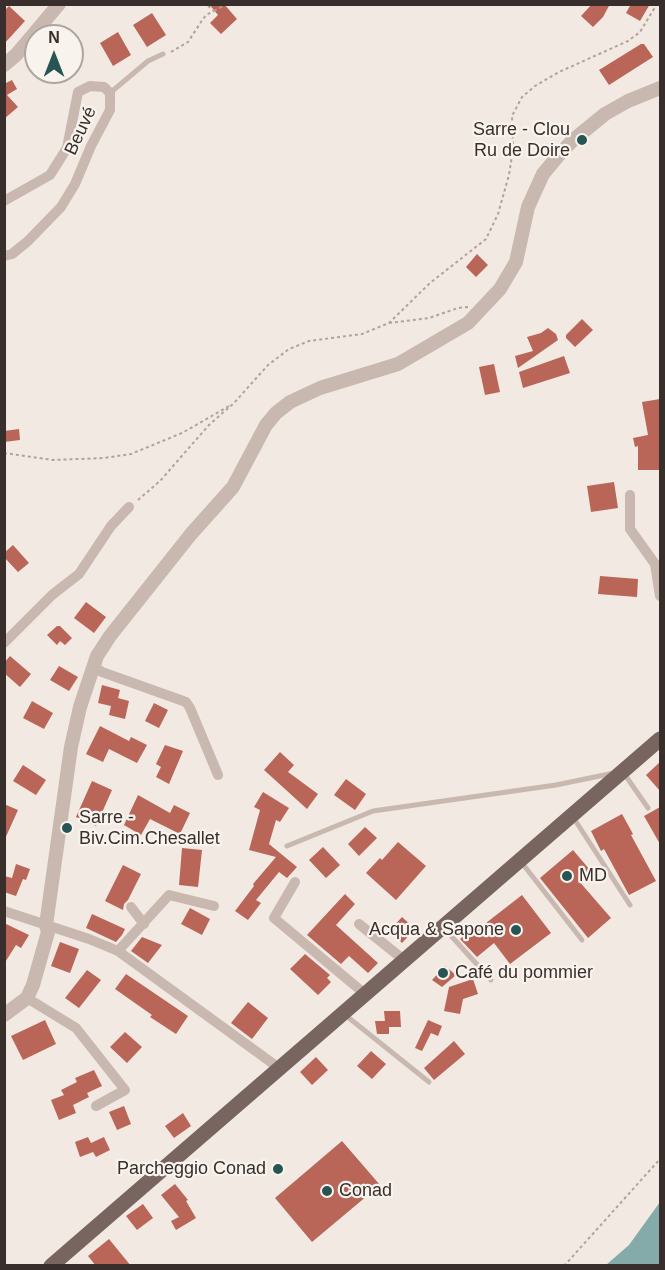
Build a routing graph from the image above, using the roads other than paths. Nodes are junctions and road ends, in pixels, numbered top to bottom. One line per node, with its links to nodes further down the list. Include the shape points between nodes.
1 (59, 4): 3 (street)
2 (163, 54): 5 (lane)
3 (4, 65)
4 (660, 88): 12 (street, via 605,114 572,141 543,174 528,207 516,262 500,289 468,323 398,364 320,388 276,413 233,487 118,626)
5 (111, 93): 6 (street, Beuvé, via 104,87 90,86 78,92 67,148 50,176); 7 (street, Beuvé, via 110,110 61,207 28,241)
6 (4, 201)
7 (4, 256)
8 (630, 495): 10 (street, via 630,529 655,564)
9 (129, 507): 11 (street, via 111,526 79,574)
10 (660, 596)
11 (4, 643)
12 (93, 666): 15 (street, via 186,702); 27 (street, via 71,747)
13 (660, 739): 14 (main road)
14 (622, 772): 16 (lane); 17 (main road); 18 (lane, via 373,811)
15 (218, 775)
16 (648, 808)
17 (572, 815): 19 (main road); 21 (lane)
18 (287, 846)
19 (521, 861): 28 (main road); 29 (lane)
20 (295, 882): 33 (street, via 274,918)
21 (630, 905)
22 (214, 906): 25 (street, via 169,895)
23 (131, 907): 25 (street)
24 (4, 911): 27 (street)
25 (144, 924): 30 (street)
26 (359, 924): 31 (street)
27 (46, 925): 30 (street); 34 (street, via 48,932)
28 (443, 926): 31 (main road); 32 (lane)
29 (582, 940)
30 (117, 951): 37 (street)
31 (404, 960): 33 (main road)
32 (491, 980)
33 (365, 993): 35 (main road)
34 (27, 998): 36 (street); 39 (street, via 76,1028 125,1090)
35 (343, 1013): 37 (main road); 38 (lane)
36 (4, 1015)
37 (279, 1068): 40 (main road)
38 (429, 1082)
39 (96, 1106)
40 (51, 1266)

